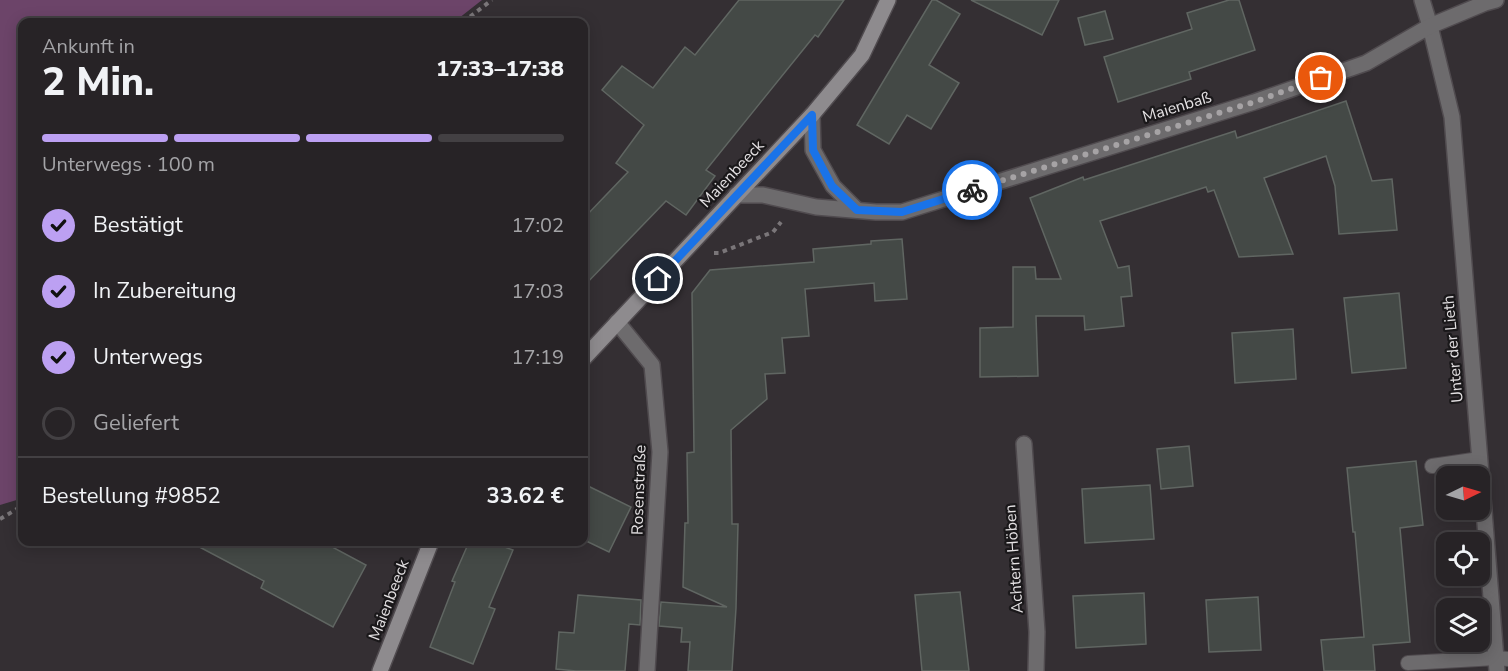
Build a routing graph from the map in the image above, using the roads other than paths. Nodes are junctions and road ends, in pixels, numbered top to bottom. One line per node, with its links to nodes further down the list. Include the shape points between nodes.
1 (888, 0): 5 (street, Maienbeeck, via 862,55)
2 (1422, 0): 4 (street, Unter der Lieth)
3 (1496, 0): 4 (street, Maienbaß)
4 (1430, 26): 7 (street, Maienbaß, via 1366,63 1254,102 902,212); 11 (street, Unter der Lieth, via 1452,117)
5 (812, 115): 6 (street, Maienbeeck); 7 (street, via 813,150 832,186)
6 (736, 195): 7 (street, Maienbaß, via 764,195 816,207); 8 (street, Maienbeeck)
7 (857, 210)
8 (617, 322): 9 (street, Maienbeeck); 17 (street, Rosenstraße, via 652,365 660,452)
9 (588, 354)
10 (1024, 444): 18 (street, Achtern Höben, via 1037,632)
11 (1480, 459): 12 (lane); 15 (street, Unter der Lieth)
12 (1432, 466)
13 (429, 546): 16 (street, Maienbeeck)
14 (1408, 663): 15 (lane)
15 (1500, 663)
16 (380, 671)
17 (647, 671)
18 (1036, 671)

